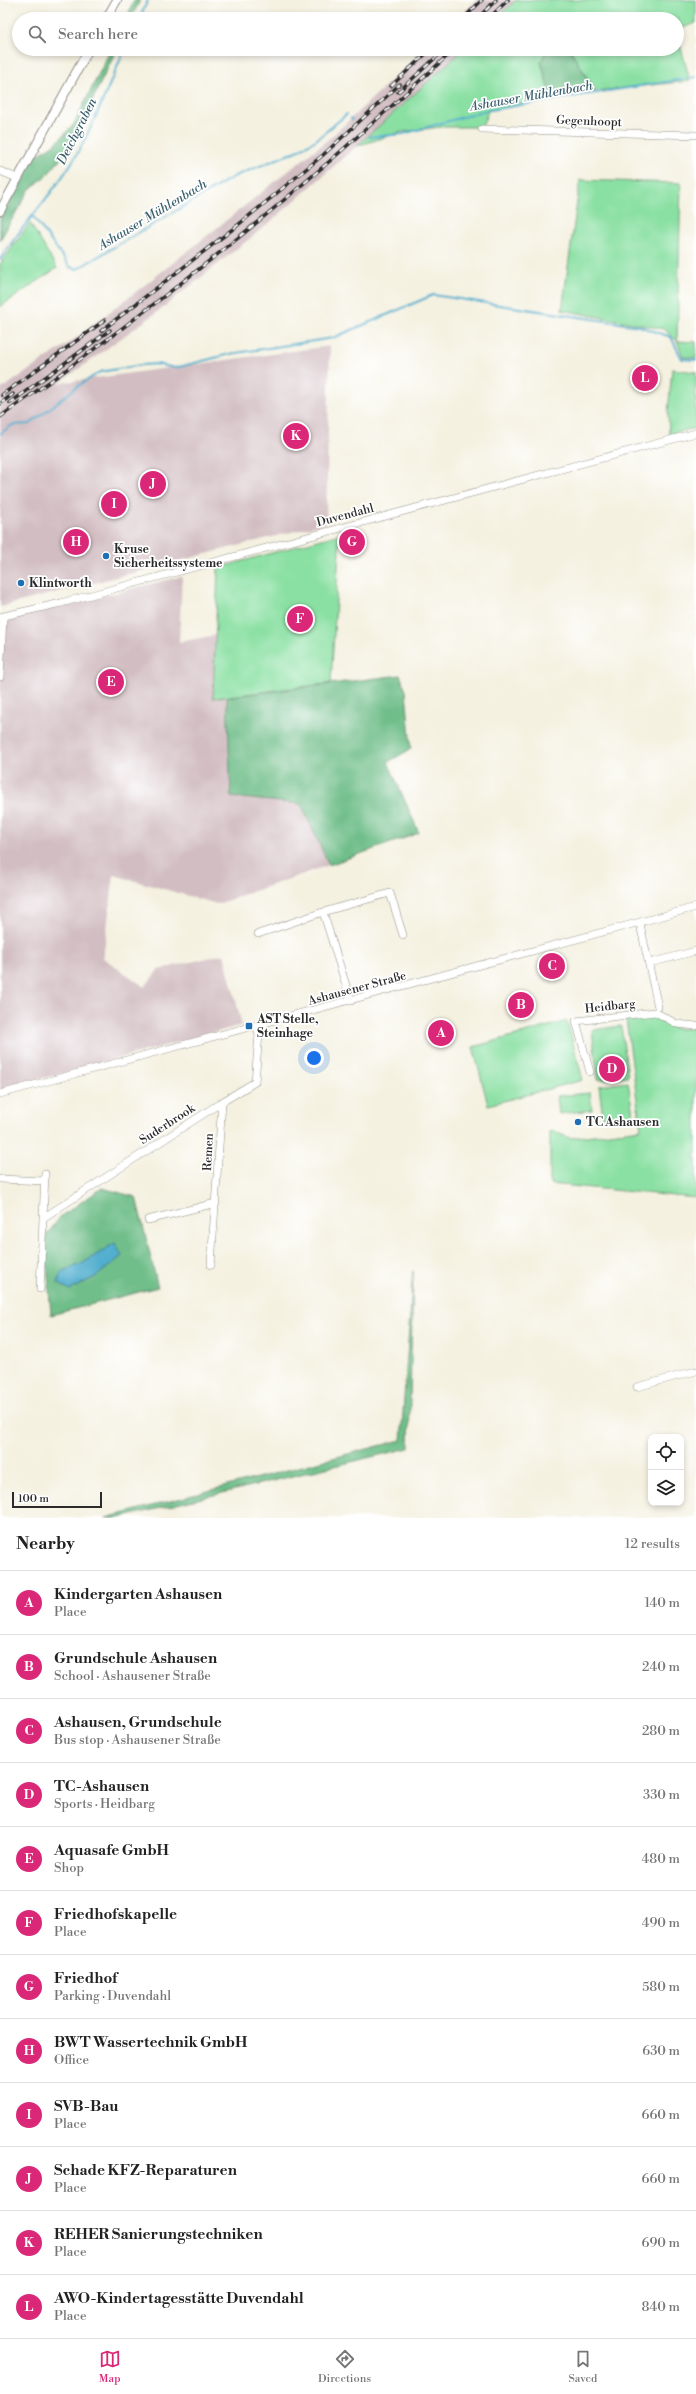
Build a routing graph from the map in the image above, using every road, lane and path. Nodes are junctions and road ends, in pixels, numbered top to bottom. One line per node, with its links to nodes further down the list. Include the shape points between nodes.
1 (117, 0): 2 (main road)
2 (110, 12)
3 (85, 56): 7 (main road)
4 (482, 129): 5 (street, Gegenhoopt)
5 (696, 135)
6 (0, 172): 7 (street)
7 (17, 178): 8 (main road)
8 (0, 211)
9 (696, 433): 10 (street, Duvendahl)
10 (2, 617): 11 (street)
11 (0, 678)
12 (696, 907): 14 (street, Ashausener Straße)
13 (323, 912): 15 (street); 16 (street, via 390,893); 19 (street)
14 (640, 924): 18 (street); 19 (street, Ashausener Straße)
15 (258, 934)
16 (403, 935)
17 (696, 951): 18 (street)
18 (650, 963): 20 (street)
19 (351, 1001): 21 (street, Ashausener Straße)
20 (658, 1007)
21 (256, 1025): 24 (street, Ashausener Straße); 25 (street, Suderbrook, via 259,1034 256,1082)
22 (696, 1026): 23 (street, Heidbarg, via 677,1024 656,1012 576,1022)
23 (590, 1072)
24 (0, 1094)
25 (222, 1102): 27 (street, Remen); 28 (street, Suderbrook)
26 (0, 1179): 28 (street, via 45,1178)
27 (216, 1203): 29 (street); 30 (street, Remen)
28 (43, 1218): 31 (street)
29 (148, 1220)
30 (211, 1266)
31 (40, 1290)
32 (696, 1371): 33 (street)
33 (637, 1387)

